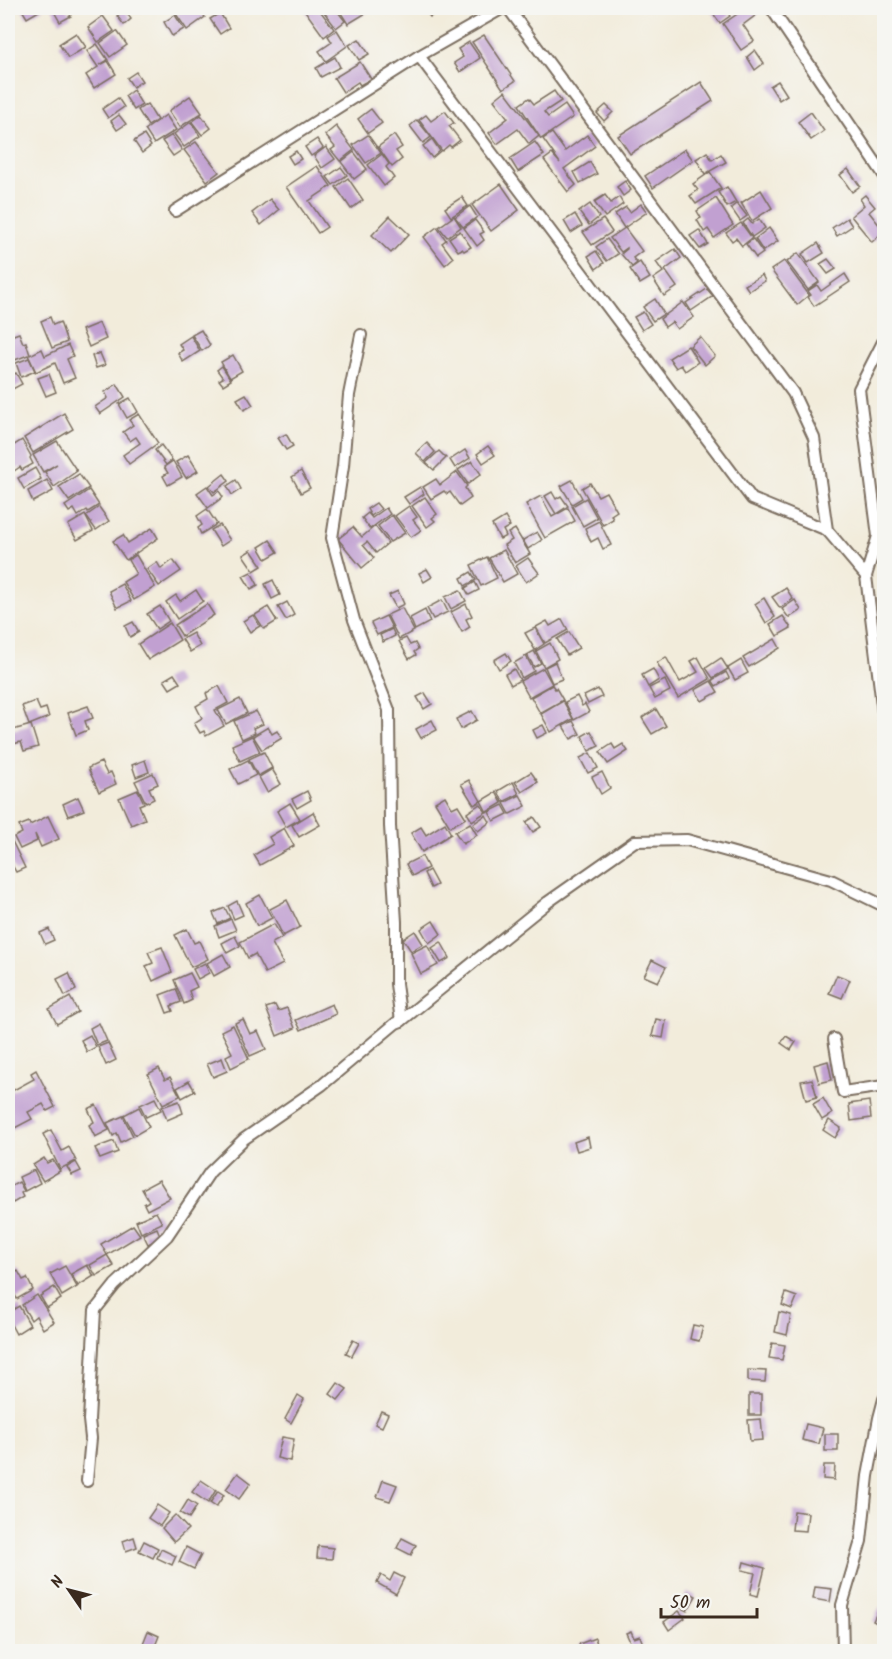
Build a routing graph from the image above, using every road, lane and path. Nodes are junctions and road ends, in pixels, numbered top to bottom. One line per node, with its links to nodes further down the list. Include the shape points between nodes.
1 (503, 8): 4 (street)
2 (508, 8): 9 (street, via 793,393 814,438)
3 (771, 8): 5 (street)
4 (419, 56): 6 (street); 9 (street, via 752,499)
5 (885, 175)
6 (175, 212)
7 (361, 335): 13 (street, via 349,395 332,538 354,620 389,710 396,984)
8 (885, 340): 10 (street, via 859,389 878,536)
9 (827, 530): 10 (street)
10 (866, 576): 11 (street)
11 (885, 721)
12 (885, 906): 13 (street, via 831,880 687,840 635,841 548,902)
13 (401, 1021): 17 (street, via 322,1085 244,1139 210,1172 167,1236 94,1310)
14 (834, 1039): 15 (street, via 843,1092)
15 (885, 1086)
16 (885, 1399): 18 (street, via 868,1476 861,1540 842,1605)
17 (87, 1481)
18 (843, 1652)

